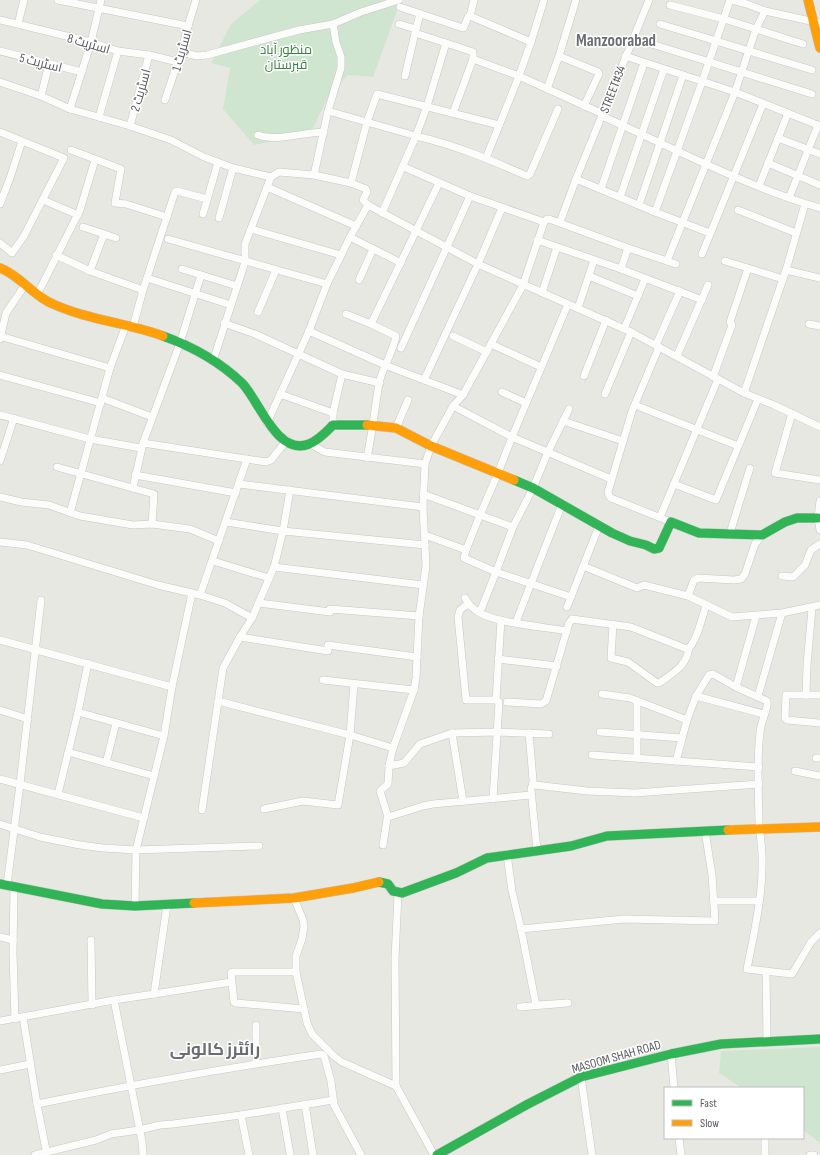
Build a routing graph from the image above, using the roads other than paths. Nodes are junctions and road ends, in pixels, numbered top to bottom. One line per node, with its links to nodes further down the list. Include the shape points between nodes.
1 (24, 0): 20 (street)
2 (58, 0): 13 (street)
3 (101, 0): 13 (street)
4 (196, 0): 24 (street, اسٹریٹ 1)
5 (474, 0): 16 (street)
6 (544, 0): 30 (street)
7 (576, 0): 39 (street)
8 (649, 0): 40 (street, STREET#34)
9 (730, 0): 14 (street); 17 (street)
10 (808, 0): 19 (street)
11 (400, 3): 15 (street); 21 (street, via 361,12)
12 (670, 5): 17 (street)
13 (99, 9): 24 (street); 29 (street)
14 (765, 11): 19 (street); 25 (street)
15 (420, 14): 16 (street, via 462,28); 26 (street)
16 (470, 16): 30 (street)
17 (724, 19): 25 (street); 28 (street)
18 (0, 20): 20 (street, اسٹریٹ 8)
19 (816, 22): 33 (street)
20 (18, 24): 29 (street, اسٹریٹ 8)
21 (333, 24): 37 (street, via 299,30 201,57); 65 (street, via 341,57)
22 (399, 24): 26 (street)
23 (660, 24): 28 (street)
24 (188, 26): 37 (street, اسٹریٹ 1)
25 (756, 29): 32 (street); 34 (street)
26 (415, 31): 31 (street); 51 (street)
27 (642, 41): 43 (street)
28 (717, 41): 34 (street); 43 (street)
29 (91, 42): 36 (street, اسٹریٹ 8); 49 (street)
30 (531, 42): 52 (street)
31 (446, 43): 41 (street, via 473,52); 61 (street)
32 (803, 44)
33 (820, 48)
34 (749, 50): 47 (street); 48 (street)
35 (0, 51): 45 (street, اسٹریٹ 5)
36 (118, 51): 38 (street, اسٹریٹ 8); 69 (street)
37 (181, 52): 42 (street, اسٹریٹ 1)
38 (149, 55): 42 (street, اسٹریٹ 8); 72 (street, اسٹریٹ 2)
39 (559, 56): 55 (street); 62 (street, via 599,74)
40 (625, 56): 44 (street); 68 (street, STREET#34)
41 (473, 59): 52 (street); 66 (street)
42 (178, 62): 59 (street, اسٹریٹ 1)
43 (709, 62): 48 (street); 54 (street)
44 (644, 63): 46 (street); 73 (street)
45 (49, 64): 49 (street, اسٹریٹ 5); 58 (street)
46 (664, 69): 50 (street); 77 (street)
47 (812, 70)
48 (741, 71): 56 (street); 57 (street)
49 (82, 72): 63 (street)
50 (683, 75): 54 (street); 82 (street)
51 (405, 76)
52 (519, 76): 55 (street); 71 (street)
53 (0, 82): 58 (street)
54 (702, 82): 56 (street); 85 (street)
55 (547, 89): 62 (street)
56 (734, 92): 60 (street); 90 (street)
57 (812, 94)
58 (41, 96): 63 (street)
59 (165, 100)
60 (763, 104): 67 (street); 95 (street)
61 (427, 106): 66 (street); 70 (street, via 377,94); 79 (street)
62 (584, 106): 68 (street)
63 (70, 108): 69 (street)
64 (558, 108): 87 (street, via 529,176)
65 (328, 111): 70 (street); 76 (street)
66 (454, 113): 71 (street)
67 (788, 113): 74 (street); 80 (street)
68 (602, 115): 73 (street); 98 (street, STREET#34)
69 (99, 117): 72 (street)
70 (367, 122): 79 (street); 100 (street)
71 (499, 125): 87 (street)
72 (130, 126): 89 (street, via 171,140)
73 (624, 126): 77 (street); 104 (street)
74 (819, 126): 83 (street)
75 (0, 132): 81 (street)
76 (324, 132): 78 (street, via 269,138); 94 (street)
77 (642, 134): 82 (street); 106 (street)
78 (258, 135)
79 (416, 136): 87 (street); 92 (street)
80 (778, 138): 83 (street); 91 (street)
81 (22, 141): 109 (street, via 64,158); 110 (street)
82 (660, 143): 85 (street); 113 (street)
83 (808, 149): 86 (street); 96 (street)
84 (71, 150): 88 (street)
85 (677, 150): 90 (street); 117 (street)
86 (820, 154)
87 (486, 158)
88 (95, 160): 120 (street); 121 (street, via 121,169 115,203)
89 (218, 162): 93 (street); 108 (street)
90 (706, 163): 95 (street); 123 (street)
91 (768, 164): 96 (street); 102 (street)
92 (404, 167): 99 (street); 118 (street)
93 (233, 168): 97 (street); 122 (street)
94 (314, 175): 97 (street, via 279,172); 100 (street)
95 (733, 176): 102 (street); 130 (street)
96 (798, 176): 101 (street); 107 (street)
97 (271, 177): 103 (street)
98 (576, 179): 104 (street); 125 (street, STREET#34)
99 (439, 183): 105 (street); 129 (street)
100 (351, 184): 112 (street, via 366,189 363,200)
101 (820, 185)
102 (759, 186): 107 (street)
103 (267, 187): 126 (street); 128 (street)
104 (601, 189): 106 (street)
105 (470, 196): 114 (street); 138 (street)
106 (620, 197): 113 (street)
107 (789, 198): 111 (street)
108 (207, 199): 119 (street); 121 (street, via 176,191)
109 (43, 200): 120 (street); 137 (street, via 12,253)
110 (0, 204)
111 (805, 204): 115 (street); 131 (street)
112 (368, 205): 118 (street); 126 (street)
113 (639, 205): 117 (street)
114 (502, 208): 124 (street); 150 (street)
115 (820, 208)
116 (738, 210): 131 (street)
117 (655, 212): 123 (street)
118 (382, 213): 129 (street)
119 (203, 214)
120 (78, 215): 143 (street)
121 (167, 217): 161 (street)
122 (219, 218)
123 (682, 221): 130 (street); 146 (street)
124 (544, 222): 125 (street, via 549,219); 136 (street)
125 (560, 222): 140 (street)
126 (356, 226): 133 (street)
127 (83, 227): 132 (street)
128 (251, 228): 144 (street); 148 (street, via 245,244)
129 (417, 231): 138 (street); 149 (street)
130 (710, 233): 142 (street)
131 (796, 233): 157 (street)
132 (104, 234): 134 (street); 158 (street)
133 (350, 237): 141 (street); 144 (street)
134 (116, 238)
135 (168, 240): 148 (street)
136 (537, 240): 139 (street); 169 (street)
137 (0, 244)
138 (446, 247): 150 (street); 197 (street)
139 (557, 247): 145 (street); 173 (street)
140 (628, 248): 146 (street); 155 (street)
141 (373, 249): 149 (street); 165 (street)
142 (702, 254)
143 (56, 255): 158 (street); 175 (street)
144 (341, 255): 166 (street)
145 (594, 260): 155 (street); 160 (street)
146 (667, 261): 151 (street)
147 (725, 261): 153 (street)
148 (245, 262): 156 (street); 170 (street)
149 (401, 263): 185 (street)
150 (478, 264): 169 (street); 209 (street)
151 (676, 264)
152 (0, 268): 168 (street, via 12,273)
153 (748, 268): 164 (street); 208 (street, via 730,322 732,325)
154 (182, 269): 159 (street)
155 (621, 269): 163 (street)
156 (276, 270): 166 (street); 181 (street)
157 (786, 270): 162 (street); 164 (street)
158 (90, 271): 171 (street)
159 (201, 275): 170 (street); 174 (street)
160 (589, 276): 176 (street); 180 (street)
161 (147, 278): 171 (street); 174 (street)
162 (820, 278)
163 (645, 279): 172 (street); 176 (street)
164 (783, 279): 212 (street)
165 (359, 280)
166 (327, 284): 190 (street)
167 (708, 284): 177 (street)
168 (25, 285): 175 (street); 193 (street, via 6,313)
169 (523, 285): 173 (street); 195 (street)
170 (237, 286): 179 (street)
171 (143, 290): 187 (street)
172 (680, 291): 177 (street); 196 (street)
173 (542, 293): 178 (street)
174 (195, 294): 179 (street); 194 (street)
175 (37, 295): 187 (street, via 52,304 81,314)
176 (638, 296): 189 (street)
177 (702, 300): 200 (street)
178 (568, 304): 180 (street); 204 (street)
179 (231, 305): 184 (street)
180 (578, 308): 183 (street)
181 (258, 312)
182 (346, 314): 185 (street)
183 (606, 320): 189 (street); 207 (street)
184 (224, 323): 199 (street, via 255,334); 201 (street)
185 (371, 324): 202 (street, via 396,336)
186 (808, 324): 188 (street)
187 (129, 326): 194 (street); 203 (street)
188 (820, 326)
189 (624, 329): 191 (street)
190 (309, 331): 199 (street); 202 (street)
191 (631, 332): 196 (street); 214 (street)
192 (452, 336): 198 (street)
193 (0, 337): 203 (street)
194 (180, 343): 201 (street); 226 (street)
195 (491, 344): 198 (street); 204 (street)
196 (658, 346): 200 (street); 220 (street)
197 (401, 348)
198 (487, 352): 215 (street)
199 (298, 355): 205 (street); 213 (street)
200 (676, 356): 208 (street)
201 (213, 361): 229 (street, via 244,385)
202 (385, 365): 209 (street); 210 (street)
203 (110, 368): 217 (street)
204 (541, 368): 219 (street)
205 (342, 374): 210 (street); 223 (street)
206 (0, 376): 217 (street)
207 (584, 376)
208 (716, 378): 212 (street); 234 (street)
209 (424, 380): 215 (street)
210 (380, 383): 231 (street)
211 (502, 392): 219 (street)
212 (744, 393): 216 (street)
213 (280, 394): 223 (street); 229 (street)
214 (605, 394)
215 (463, 395): 221 (street)
216 (758, 399): 225 (street); 242 (street)
217 (102, 400): 226 (street); 236 (street)
218 (408, 400): 233 (street)
219 (526, 403): 235 (street)
220 (635, 405): 234 (street); 238 (street)
221 (453, 406): 235 (street); 241 (street)
222 (569, 409): 228 (street)
223 (333, 413): 230 (street)
224 (0, 414): 227 (street)
225 (792, 414): 232 (street); 254 (street, via 775,473)
226 (152, 417): 240 (street)
227 (14, 418): 236 (street); 246 (street)
228 (563, 421): 238 (street); 243 (street)
229 (267, 423): 237 (street)
230 (333, 425): 231 (street); 239 (street)
231 (374, 425): 233 (street); 244 (street)
232 (820, 426)
233 (396, 428): 241 (street)
234 (697, 430): 242 (street); 256 (street)
235 (512, 437): 243 (street); 250 (street)
236 (90, 439): 240 (street); 251 (street)
237 (287, 440): 239 (street, via 293,444); 245 (street, via 269,462)
238 (623, 440): 253 (street)
239 (312, 445): 244 (street, via 325,452)
240 (142, 446): 245 (street); 252 (street)
241 (431, 446): 247 (street); 250 (street)
242 (738, 446): 256 (street, via 716,500)
243 (548, 452): 253 (street); 258 (street)
244 (367, 458): 247 (street)
245 (247, 459): 255 (street)
246 (0, 461)
247 (425, 464): 261 (street)
248 (57, 467): 251 (street)
249 (750, 468): 277 (street)
250 (498, 473): 258 (street); 267 (street)
251 (81, 474): 257 (street); 266 (street)
252 (136, 475): 257 (street); 260 (street)
253 (611, 479): 268 (street, via 608,492 611,498)
254 (820, 480)
255 (239, 484): 259 (street); 260 (street)
256 (674, 484): 268 (street)
257 (133, 488): 272 (street, via 154,494)
258 (533, 488): 264 (street); 274 (street)
259 (290, 490): 265 (street); 276 (street)
260 (236, 493): 270 (street)
261 (423, 494): 265 (street); 267 (street)
262 (0, 498): 266 (street, via 49,505)
263 (820, 501): 269 (street)
264 (562, 504): 273 (street); 291 (street)
265 (423, 507): 278 (street)
266 (70, 513): 272 (street, via 127,524)
267 (480, 515): 274 (street); 284 (street)
268 (660, 516): 271 (street)
269 (818, 518): 275 (street); 279 (street, via 797,518)
270 (226, 522): 276 (street); 280 (street)
271 (671, 522): 273 (street, via 659,548 654,549); 277 (street, via 700,534)
272 (152, 524): 280 (street, via 190,529)
273 (599, 526): 286 (street)
274 (513, 527): 288 (street)
275 (820, 530)
276 (283, 531): 283 (street); 287 (street)
277 (730, 533): 279 (street)
278 (425, 535): 283 (street); 284 (street)
279 (762, 535): 295 (street, via 755,544 741,579 698,578 694,580)
280 (220, 541): 285 (street)
281 (0, 542): 293 (street, via 27,545)
282 (820, 544): 289 (street, via 811,550 804,565 793,577)
283 (425, 545): 292 (street, via 426,566)
284 (466, 550): 288 (street, via 465,560)
285 (213, 561): 290 (street); 294 (street)
286 (583, 566): 295 (street, via 637,588 644,585); 296 (street)
287 (274, 567): 290 (street); 292 (street)
288 (496, 572): 291 (street); 303 (street)
289 (782, 576)
290 (270, 578): 298 (street)
291 (531, 583): 296 (street); 309 (street)
292 (423, 585): 305 (street)
293 (192, 593): 294 (street); 322 (street)
294 (200, 595): 307 (street, via 224,603)
295 (688, 596): 299 (street)
296 (570, 597): 301 (street)
297 (41, 600): 314 (street)
298 (259, 603): 305 (street, via 330,612 330,609); 307 (street)
299 (706, 605): 306 (street, via 732,617); 315 (street, via 698,631)
300 (820, 605): 302 (street)
301 (567, 607)
302 (812, 608): 304 (street); 326 (street)
303 (480, 612)
304 (782, 613): 306 (street); 329 (street)
305 (419, 616): 316 (street)
306 (756, 616): 323 (street)
307 (252, 618): 312 (street)
308 (501, 620): 309 (street); 317 (street); 330 (street, via 478,613 467,601 458,617 466,700)
309 (516, 622): 311 (street)
310 (613, 624): 311 (street, via 572,619); 315 (street, via 632,627); 315 (street, via 611,658 628,662 657,683 682,666)
311 (567, 631): 319 (street)
312 (240, 636): 316 (street, via 328,651 328,645); 331 (street, via 223,668)
313 (0, 640): 314 (street)
314 (35, 648): 318 (street); 337 (street)
315 (689, 648)
316 (417, 657): 324 (street)
317 (498, 659): 319 (street); 330 (street)
318 (88, 663): 322 (street); 335 (street)
319 (557, 666): 332 (street, via 544,704)
320 (323, 680): 321 (street)
321 (354, 684): 324 (street); 347 (street)
322 (172, 687): 348 (street)
323 (736, 687): 328 (street, via 711,674); 329 (street)
324 (414, 690): 350 (street)
325 (602, 694): 333 (street, via 630,698)
326 (806, 695): 327 (street); 340 (street, via 786,695 785,718)
327 (820, 695)
328 (696, 696): 336 (street); 338 (street)
329 (758, 696): 336 (street, via 768,703)
330 (496, 700): 341 (street, via 499,702)
331 (218, 701): 347 (street); 370 (street)
332 (507, 702)
333 (637, 702): 338 (street); 346 (street)
334 (0, 710): 337 (street)
335 (78, 712): 339 (street); 351 (street)
336 (764, 714): 357 (street, via 758,747)
337 (28, 719): 363 (street)
338 (687, 720): 349 (street)
339 (116, 723): 348 (street); 355 (street)
340 (820, 723)
341 (497, 732): 343 (street); 344 (street); 367 (street)
342 (600, 732): 346 (street)
343 (452, 733): 356 (street, via 420,744 404,763); 368 (street)
344 (529, 733): 345 (street); 362 (street)
345 (548, 734)
346 (636, 734): 349 (street); 353 (street)
347 (350, 735): 350 (street); 369 (street, via 338,805 303,801)
348 (164, 736): 359 (street)
349 (682, 738): 354 (street)
350 (393, 748): 356 (street)
351 (68, 752): 355 (street); 365 (street)
352 (592, 755): 353 (street)
353 (637, 758): 354 (street)
354 (676, 761): 357 (street)
355 (106, 763): 359 (street)
356 (389, 766): 371 (street, via 388,784 380,792)
357 (759, 767): 364 (street)
358 (795, 771): 360 (street)
359 (154, 776): 372 (street)
360 (820, 776)
361 (0, 779): 363 (street)
362 (533, 783): 364 (street, via 587,791 635,793); 366 (street)
363 (20, 784): 365 (street); 375 (street)
364 (759, 784): 376 (street)
365 (58, 794): 372 (street)
366 (531, 796): 367 (street); 381 (street)
367 (493, 799): 368 (street)
368 (463, 801): 371 (street, via 423,806)
369 (264, 809)
370 (202, 810)
371 (388, 817): 378 (street)
372 (144, 818): 380 (street)
373 (0, 824): 375 (street)
374 (820, 827): 376 (street)
375 (15, 828): 380 (street, via 40,837 80,845); 383 (street)
376 (759, 828): 377 (street); 387 (street, via 763,861)
377 (705, 832): 381 (street, via 607,836 571,846); 386 (street)
378 (383, 845)
379 (259, 846): 380 (street)
380 (136, 850): 389 (street)
381 (537, 850): 382 (street)
382 (507, 854): 384 (street, via 487,858 430,883); 390 (street)
383 (7, 885): 389 (street, via 102,904); 393 (street)
384 (398, 893): 385 (street, via 388,884 379,882); 415 (street, via 395,959)
385 (294, 898): 388 (street); 396 (street, via 304,926 296,956)
386 (714, 901): 387 (street); 390 (street, via 715,921 624,919)
387 (759, 901): 395 (street, via 747,969)
388 (167, 905): 389 (street); 398 (street)
389 (135, 906)
390 (520, 929): 401 (street, via 536,1005 568,1003)
391 (820, 933): 395 (street, via 810,942 792,974)
392 (0, 937): 393 (street)
393 (13, 940): 404 (street)
394 (91, 940): 400 (street)
395 (766, 971): 408 (street)
396 (296, 972): 397 (street, via 232,972); 402 (street)
397 (231, 982): 398 (street); 402 (street, via 235,1003)
398 (154, 994): 399 (street)
399 (114, 1000): 400 (street); 414 (street)
400 (92, 1005): 403 (street)
401 (520, 1007)
402 (304, 1008): 415 (street, via 312,1034 335,1057)
403 (23, 1017): 404 (street); 410 (street)
404 (15, 1018): 405 (street)
405 (0, 1021)
406 (256, 1025): 411 (street)
407 (820, 1039): 408 (street, MASOOM SHAH ROAD)
408 (766, 1041): 409 (street, MASOOM SHAH ROAD, via 721,1044)
409 (671, 1054): 413 (street, MASOOM SHAH ROAD); 416 (street)
410 (30, 1064): 412 (street); 418 (street)
411 (256, 1064): 414 (street); 417 (street, via 323,1055 331,1081)
412 (0, 1070)
413 (582, 1077): 432 (street, MASOOM SHAH ROAD); 433 (street)
414 (131, 1085): 418 (street); 422 (street)
415 (396, 1086): 432 (street)
416 (674, 1087)
417 (333, 1100): 419 (street); 431 (street)
418 (36, 1104): 425 (street)
419 (305, 1104): 420 (street); 430 (street)
420 (282, 1108): 421 (street); 426 (street)
421 (241, 1115): 422 (street, via 160,1125); 429 (street)
422 (140, 1130): 425 (street, via 111,1134); 428 (street)
423 (679, 1139): 434 (street)
424 (765, 1139): 435 (street)
425 (46, 1154): 427 (street)
426 (290, 1154)
427 (35, 1155)
428 (143, 1155)
429 (249, 1155)
430 (313, 1155)
431 (361, 1155)
432 (435, 1155)
433 (592, 1155)
434 (681, 1155)
435 (765, 1155)
436 (810, 1155): 437 (street)
437 (814, 1155)

